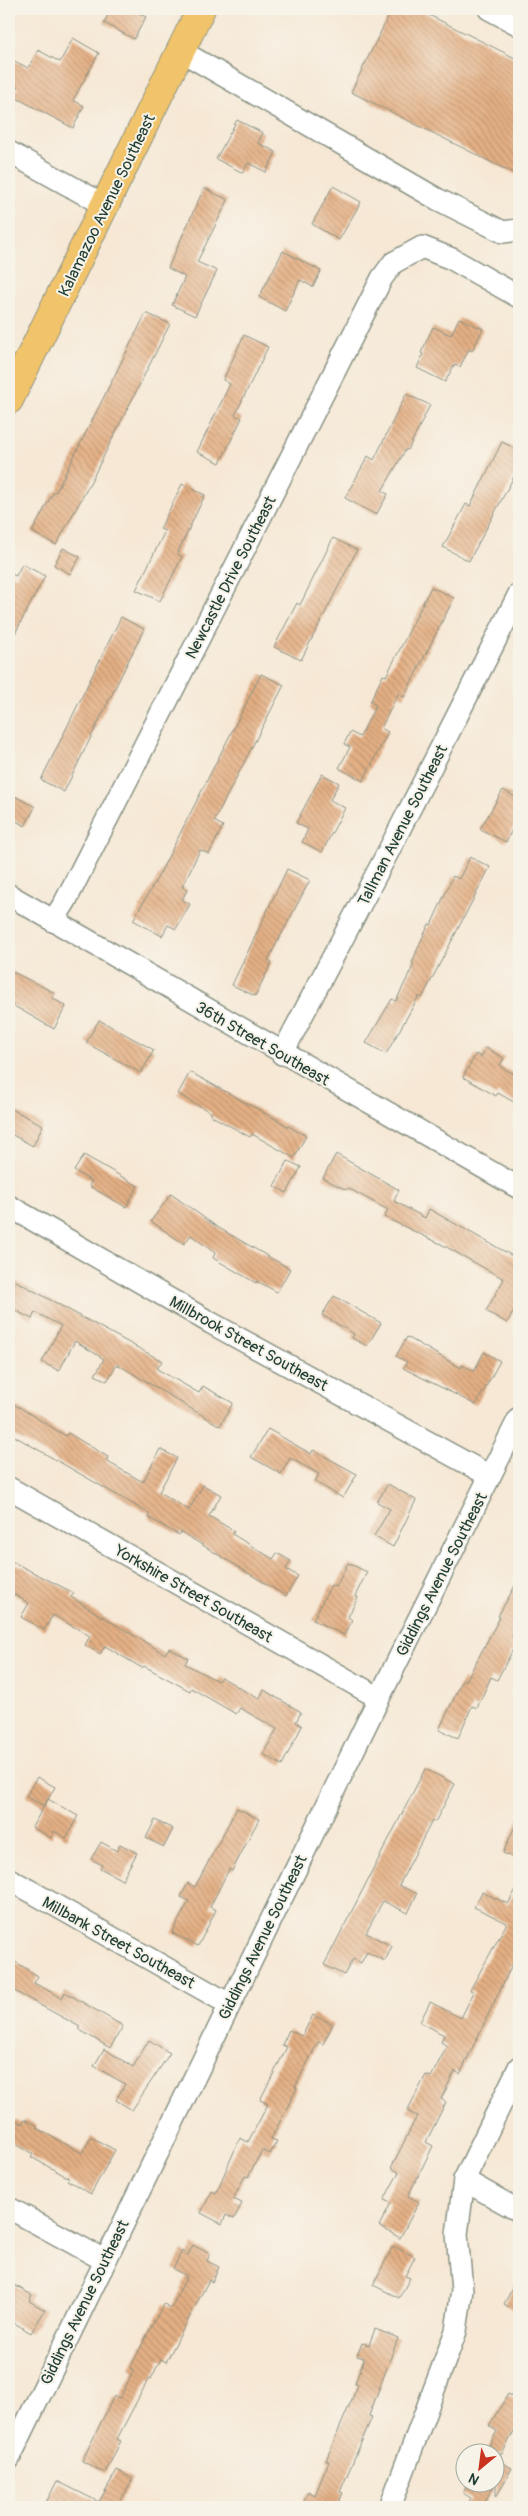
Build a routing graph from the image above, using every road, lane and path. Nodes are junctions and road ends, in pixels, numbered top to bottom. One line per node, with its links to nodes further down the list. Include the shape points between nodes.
1 (201, 9): 4 (main road, Kalamazoo Avenue Southeast)
2 (489, 9): 3 (street)
3 (519, 26)
4 (181, 50): 6 (main road, Kalamazoo Avenue Southeast); 7 (street, via 437,199 503,232)
5 (9, 152): 6 (street)
6 (106, 206): 9 (main road, Kalamazoo Avenue Southeast)
7 (519, 230)
8 (519, 297): 12 (street, Newcastle Drive Southeast, via 452,259 422,247 393,263 382,278)
9 (9, 400)
10 (519, 594): 13 (street, Tallman Avenue Southeast)
11 (9, 895): 12 (street, 36th Street Southeast)
12 (53, 921): 13 (street, 36th Street Southeast)
13 (282, 1054): 14 (street, 36th Street Southeast)
14 (519, 1188)
15 (9, 1206): 17 (street, Millbrook Street Southeast, via 211,1323)
16 (519, 1418): 17 (street, Giddings Avenue Southeast)
17 (490, 1476): 19 (street, Giddings Avenue Southeast)
18 (9, 1488): 19 (street, Yorkshire Street Southeast)
19 (379, 1698): 21 (street, Giddings Avenue Southeast)
20 (9, 1879): 21 (street, Millbank Street Southeast)
21 (229, 2004): 26 (street, Giddings Avenue Southeast)
22 (519, 2067): 23 (street)
23 (464, 2180): 25 (street); 28 (street, via 456,2234 462,2290 456,2331)
24 (9, 2208): 26 (street)
25 (519, 2211)
26 (104, 2260): 27 (street, Giddings Avenue Southeast)
27 (9, 2459)
28 (390, 2507)

